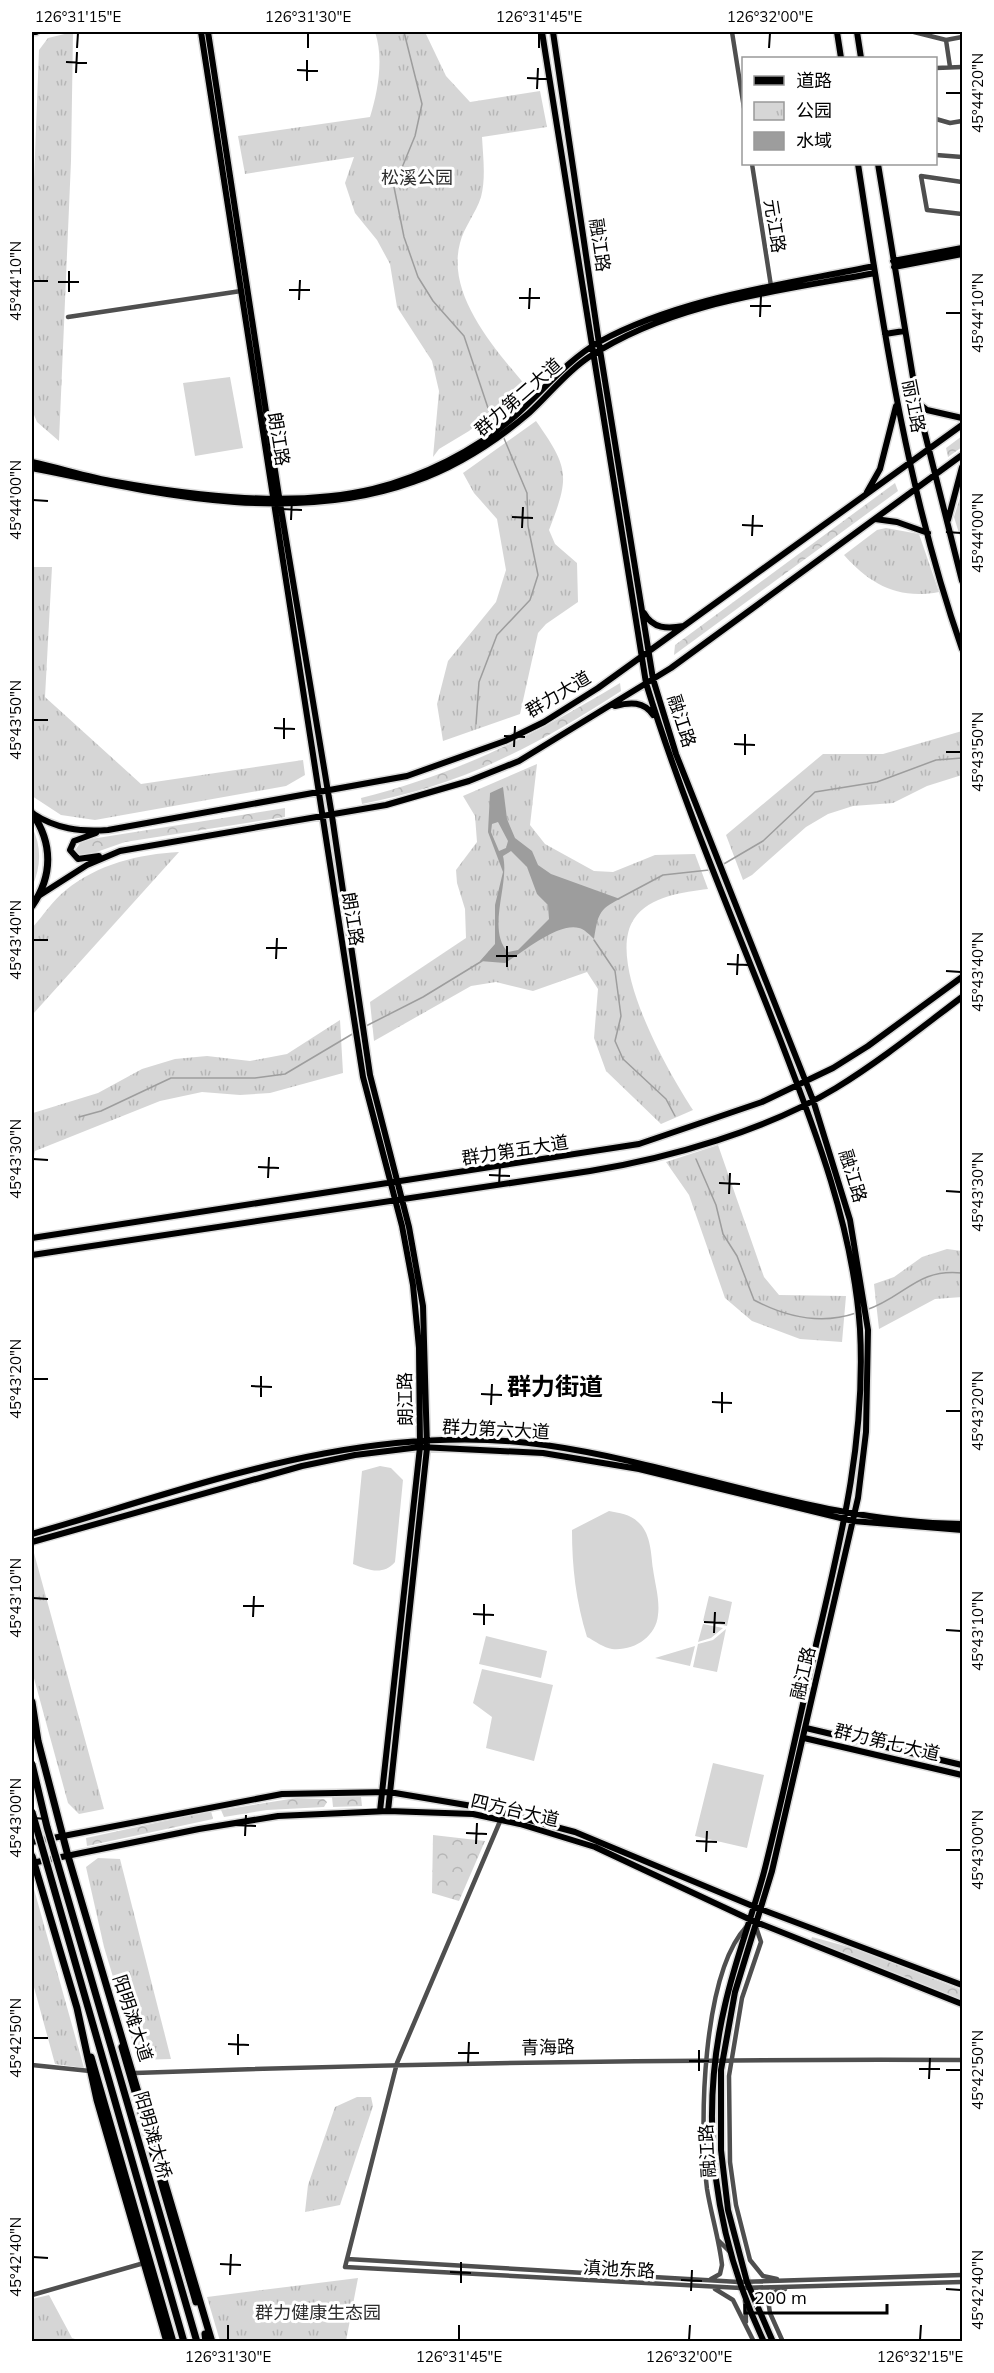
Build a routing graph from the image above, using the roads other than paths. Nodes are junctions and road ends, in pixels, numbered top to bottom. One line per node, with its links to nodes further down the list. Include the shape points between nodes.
1 (200, 32): 31 (main road, 朗江路)
2 (208, 32): 51 (main road, 朗江路)
3 (542, 32): 37 (main road, 融江路)
4 (553, 32): 35 (main road, 融江路)
5 (732, 32): 16 (street)
6 (837, 32): 11 (main road)
7 (857, 32): 12 (main road)
8 (914, 32): 10 (street)
9 (963, 37): 10 (street)
10 (946, 40): 14 (street)
11 (841, 57)
12 (861, 57)
13 (963, 67): 14 (street)
14 (950, 68): 15 (street)
15 (937, 69)
16 (742, 95)
17 (937, 119): 18 (street)
18 (963, 121)
19 (937, 155): 20 (street)
20 (963, 157)
21 (752, 165): 30 (street, 元江路)
22 (858, 165): 29 (main road, 丽江路)
23 (878, 165): 28 (main road, 丽江路)
24 (963, 182): 25 (street, via 921,176 927,210)
25 (963, 214)
26 (963, 248): 28 (main road)
27 (963, 254): 28 (main road)
28 (894, 264): 33 (main road, 丽江路)
29 (874, 269): 30 (main road, 群力第二大道); 34 (main road, 丽江路)
30 (771, 290): 35 (main road, 群力第二大道, via 711,300); 36 (main road, 群力第二大道, via 669,319)
31 (241, 291): 32 (street); 51 (main road, 朗江路)
32 (68, 317)
33 (904, 331): 34 (main road); 39 (main road, 丽江路)
34 (885, 334): 38 (main road, 丽江路)
35 (599, 342): 36 (main road, 融江路); 37 (main road, 群力第二大道)
36 (600, 350): 37 (main road, 群力第二大道); 56 (main road, 融江路)
37 (592, 351): 51 (main road, 群力第二大道, via 516,419 477,448 428,476 383,491 336,500); 60 (main road, 融江路)
38 (897, 399): 45 (main road, 丽江路); 50 (main road, via 880,469)
39 (917, 402): 40 (main road, via 936,413); 42 (main road, 丽江路)
40 (963, 418)
41 (963, 425): 42 (main road, 群力大道)
42 (927, 451): 45 (main road, 群力大道); 48 (main road, 丽江路)
43 (963, 455): 48 (main road, 群力大道)
44 (32, 462): 51 (main road, 群力第二大道, via 115,482)
45 (910, 464): 49 (main road, 丽江路); 50 (main road, 群力大道)
46 (963, 467): 53 (main road)
47 (32, 468): 51 (main road, 群力第二大道, via 109,486 175,495)
48 (934, 476): 49 (main road, 群力大道); 53 (main road, 丽江路)
49 (915, 489): 52 (main road, 群力大道); 54 (main road, 丽江路)
50 (864, 497): 57 (main road, 群力大道)
51 (276, 500): 65 (main road, 朗江路); 66 (main road, 朗江路)
52 (874, 519): 54 (main road); 61 (main road, 群力大道)
53 (947, 524): 55 (main road, 丽江路)
54 (928, 533): 58 (main road, 丽江路)
55 (963, 581)
56 (641, 607): 57 (main road, via 654,625); 59 (main road, 融江路)
57 (687, 625): 59 (main road, 群力大道)
58 (963, 649)
59 (649, 652): 60 (main road, 群力大道); 61 (main road, 融江路)
60 (641, 657): 62 (main road, 融江路); 65 (main road, 群力大道, via 544,722 505,741 407,776)
61 (653, 679): 62 (main road, 群力大道); 76 (main road, 融江路, via 676,754)
62 (646, 683): 63 (main road, 群力大道); 64 (main road, 融江路)
63 (606, 709): 64 (main road, via 639,704 648,708); 68 (main road, 群力大道, via 551,743 469,781)
64 (658, 723): 77 (main road, 融江路)
65 (328, 792): 66 (main road, 群力大道); 68 (main road, 朗江路)
66 (318, 794): 69 (main road, 朗江路); 70 (main road, 群力大道)
67 (32, 813): 70 (main road, 群力大道, via 57,826); 72 (highway, via 47,846 48,871)
68 (332, 816): 69 (main road, 群力大道); 80 (main road, 朗江路, via 366,1050)
69 (322, 818): 71 (main road, 群力大道); 81 (main road, 朗江路, via 359,1055)
70 (108, 830): 71 (main road, via 74,841 71,853 81,860)
71 (120, 851): 72 (main road, 群力大道, via 87,865)
72 (40, 895): 73 (highway)
73 (32, 906)
74 (963, 977): 76 (main road, 群力第五大道, via 868,1046)
75 (963, 998): 78 (main road, 群力第五大道)
76 (807, 1081): 77 (main road, 群力第五大道); 78 (main road, 融江路)
77 (798, 1085): 79 (main road, 融江路); 80 (main road, 群力第五大道, via 666,1136 587,1154)
78 (813, 1100): 79 (main road, 群力第五大道); 90 (main road, 融江路, via 850,1220 866,1307 866,1432)
79 (804, 1104): 82 (main road, 群力第五大道, via 673,1154); 90 (main road, 融江路, via 842,1221 860,1331 858,1433)
80 (398, 1183): 81 (main road, 群力第五大道); 82 (main road, 朗江路)
81 (390, 1184): 83 (main road, 朗江路); 84 (main road, 群力第五大道)
82 (402, 1198): 83 (main road, 群力第五大道); 87 (main road, 朗江路, via 423,1306)
83 (394, 1199): 85 (main road, 群力第五大道); 86 (main road, 朗江路, via 416,1307)
84 (32, 1238)
85 (32, 1256)
86 (420, 1439): 87 (main road, 群力第六大道); 88 (main road, 朗江路); 93 (main road, 群力第六大道, via 295,1458)
87 (428, 1440): 89 (main road, 朗江路); 90 (main road, 群力第六大道, via 543,1445 600,1454)
88 (420, 1447): 89 (main road, 群力第六大道); 94 (main road, 群力第六大道, via 302,1466); 103 (main road, 朗江路)
89 (428, 1448): 90 (main road, 群力第六大道, via 543,1453 639,1469); 103 (main road, 朗江路)
90 (850, 1517): 91 (main road, 群力第六大道); 92 (main road, 群力第六大道); 97 (main road, 融江路); 112 (main road, 融江路)
91 (963, 1524)
92 (963, 1530)
93 (32, 1534)
94 (32, 1542)
95 (32, 1702): 99 (highway, 阳明滩大道)
96 (32, 1720): 99 (highway)
97 (806, 1728): 98 (main road, 融江路); 101 (main road, 群力第七大道)
98 (804, 1738): 102 (main road, 群力第七大道); 113 (main road, 融江路)
99 (38, 1741): 108 (highway, 阳明滩大道)
100 (32, 1764): 151 (highway, 阳明滩大桥, bridge)
101 (963, 1766)
102 (963, 1775)
103 (386, 1791): 104 (main road, 朗江路); 105 (main road, 朗江路); 108 (main road, 四方台大道, via 282,1794); 112 (main road, 四方台大道, via 492,1809 575,1832)
104 (380, 1811): 105 (main road, 四方台大道); 110 (main road, 四方台大道, via 241,1821)
105 (388, 1811): 107 (main road, 四方台大道)
106 (32, 1812): 150 (highway, 阳明滩大桥, bridge)
107 (501, 1819): 114 (main road, 四方台大道, via 610,1854); 128 (street)
108 (63, 1835): 109 (main road, 四方台大道); 110 (highway, 阳明滩大道)
109 (32, 1842)
110 (68, 1856): 111 (main road, 四方台大道); 116 (highway, 阳明滩大道)
111 (32, 1861): 119 (highway)
112 (754, 1907): 113 (main road, 四方台大道); 114 (main road, 融江路)
113 (762, 1910): 114 (main road, 融江路); 115 (main road, 四方台大道)
114 (753, 1924): 117 (main road, 融江路); 118 (main road, 四方台大道); 120 (street, via 735,1939); 121 (main road, 融江路); 122 (street, via 760,1942 742,1998)
115 (963, 1985)
116 (109, 1997): 131 (highway, 阳明滩大道); 148 (highway)
117 (725, 2004): 120 (street); 124 (main road, 融江路)
118 (963, 2004)
119 (77, 2008): 130 (highway); 149 (highway)
120 (713, 2015): 123 (street)
121 (727, 2032): 122 (street); 125 (main road, 融江路)
122 (733, 2051): 126 (street)
123 (706, 2058): 124 (street, 青海路); 128 (street, 青海路); 132 (street, via 703,2129)
124 (715, 2058): 125 (street, 青海路); 133 (main road, 融江路, via 711,2112 714,2168)
125 (722, 2059): 126 (street, 青海路); 141 (main road, 融江路, via 724,2190)
126 (731, 2059): 127 (street, 青海路); 137 (street, via 730,2162 746,2250 753,2267 763,2276)
127 (963, 2060)
128 (396, 2063): 131 (street, 青海路); 134 (street)
129 (32, 2065): 130 (street)
130 (90, 2071): 135 (highway)
131 (135, 2073): 148 (highway, 阳明滩大道)
132 (716, 2238): 133 (street); 139 (street, via 722,2270)
133 (730, 2252): 140 (main road, 融江路)
134 (347, 2259): 139 (street, 滇池东路); 139 (street, 滇池东路, via 345,2267)
135 (144, 2263): 143 (street); 149 (highway)
136 (963, 2275): 137 (street, 滇池东路)
137 (795, 2281): 141 (street, 滇池东路)
138 (963, 2282): 142 (street, 滇池东路)
139 (707, 2284): 140 (street, 滇池东路); 146 (street, via 734,2300)
140 (740, 2285): 141 (street, 滇池东路); 144 (main road, 融江路)
141 (748, 2285): 142 (street, 滇池东路); 145 (main road, 融江路)
142 (791, 2287): 147 (street, via 769,2296 767,2305)
143 (32, 2295)
144 (745, 2298): 146 (street); 153 (main road, 融江路)
145 (759, 2308): 147 (street); 154 (main road, 融江路)
146 (746, 2325): 152 (street)
147 (776, 2327): 155 (street)
148 (208, 2340)
149 (171, 2341)
150 (184, 2342)
151 (197, 2342)
152 (754, 2342)
153 (764, 2342)
154 (773, 2342)
155 (783, 2342)

